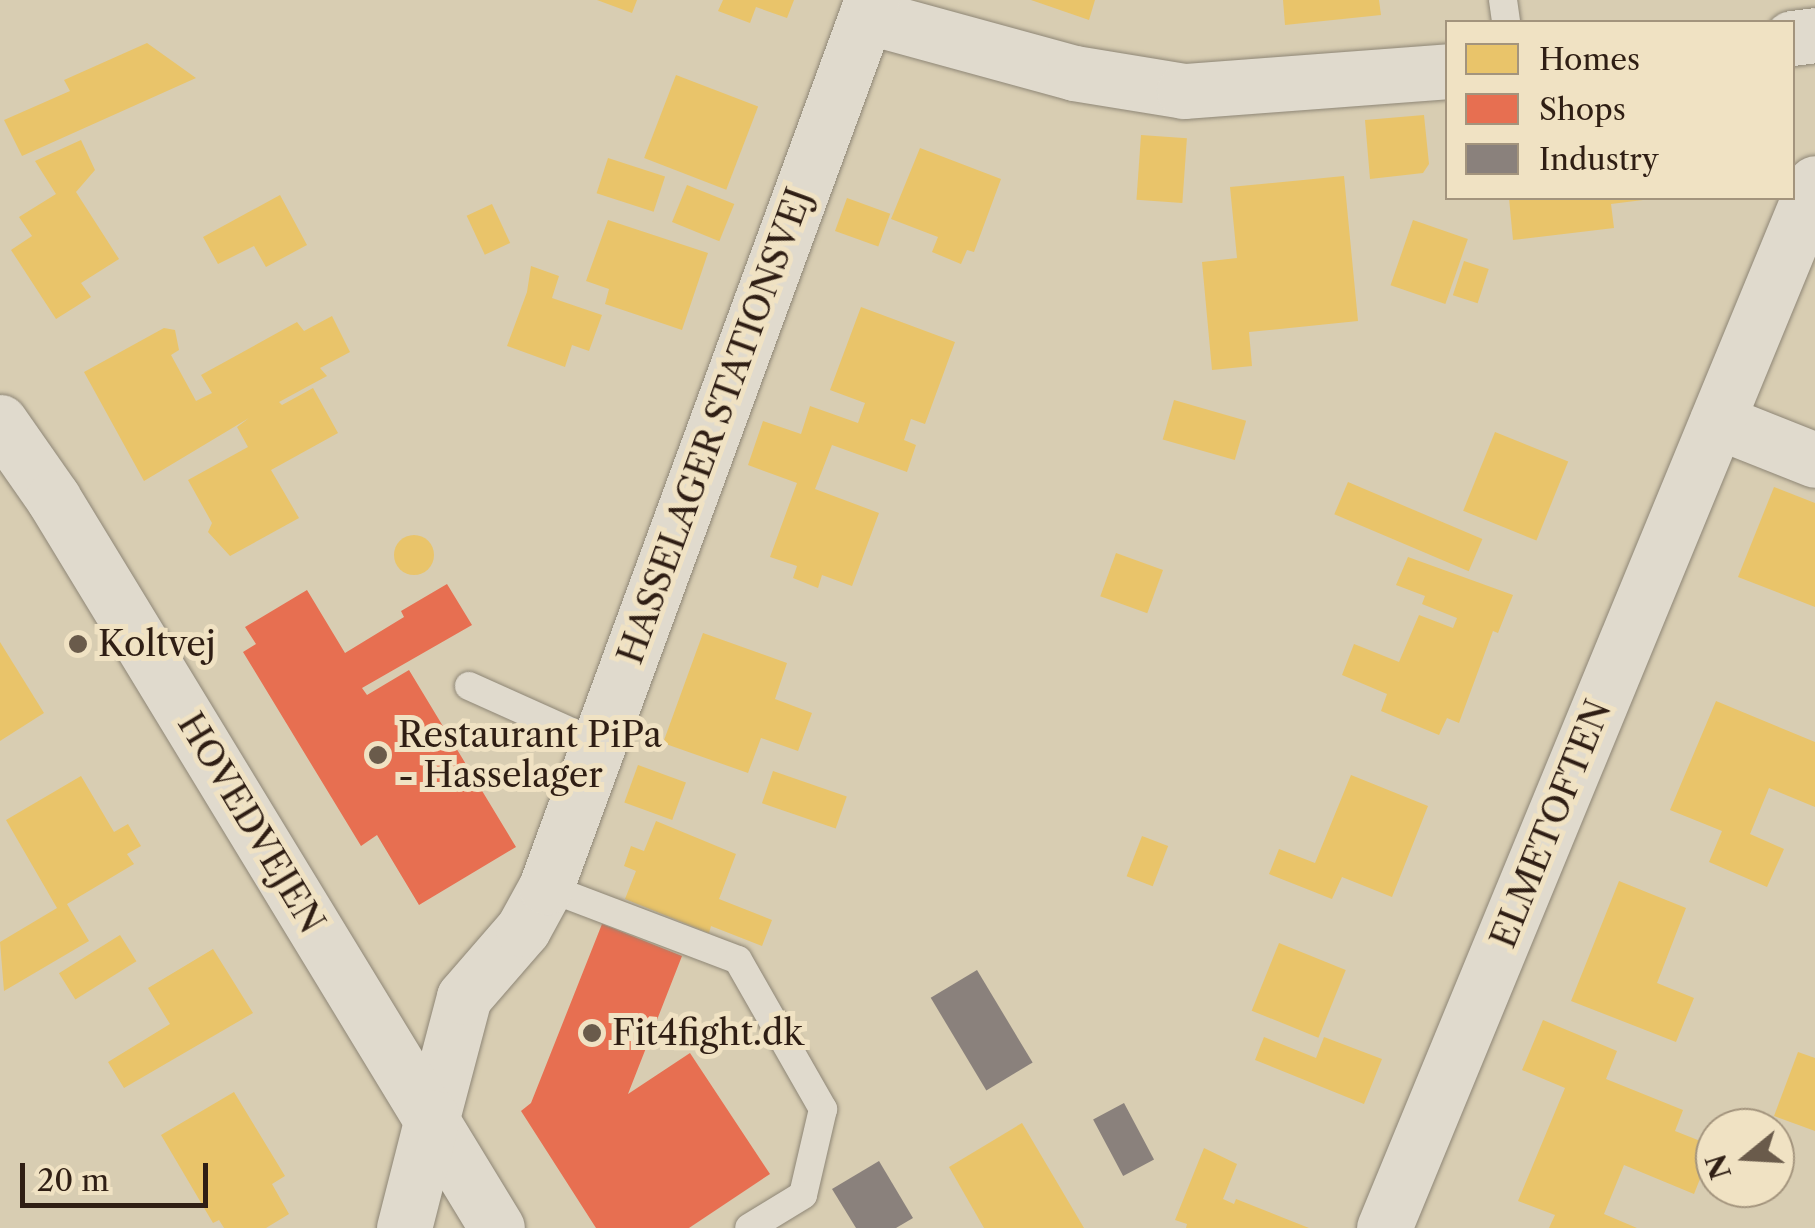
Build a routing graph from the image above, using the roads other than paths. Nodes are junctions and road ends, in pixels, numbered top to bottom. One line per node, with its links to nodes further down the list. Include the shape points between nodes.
1 (869, 8): 2 (street, via 1074,73 1184,91); 8 (street, HASSELAGER STATIONSVEJ)
2 (1445, 70)
3 (1815, 183): 4 (street, ELMETOFTEN)
4 (1717, 421): 6 (street); 14 (street, ELMETOFTEN)
5 (0, 422): 10 (street, HOVEDVEJEN)
6 (1815, 460)
7 (470, 686): 8 (lane)
8 (598, 744): 9 (street, HASSELAGER STATIONSVEJ)
9 (546, 887): 10 (street, HASSELAGER STATIONSVEJ, via 523,928 464,998); 13 (lane, via 738,960 824,1109 803,1195)
10 (432, 1118): 11 (street); 12 (street, HOVEDVEJEN)
11 (404, 1228)
12 (497, 1228)
13 (749, 1228)
14 (1384, 1228)

